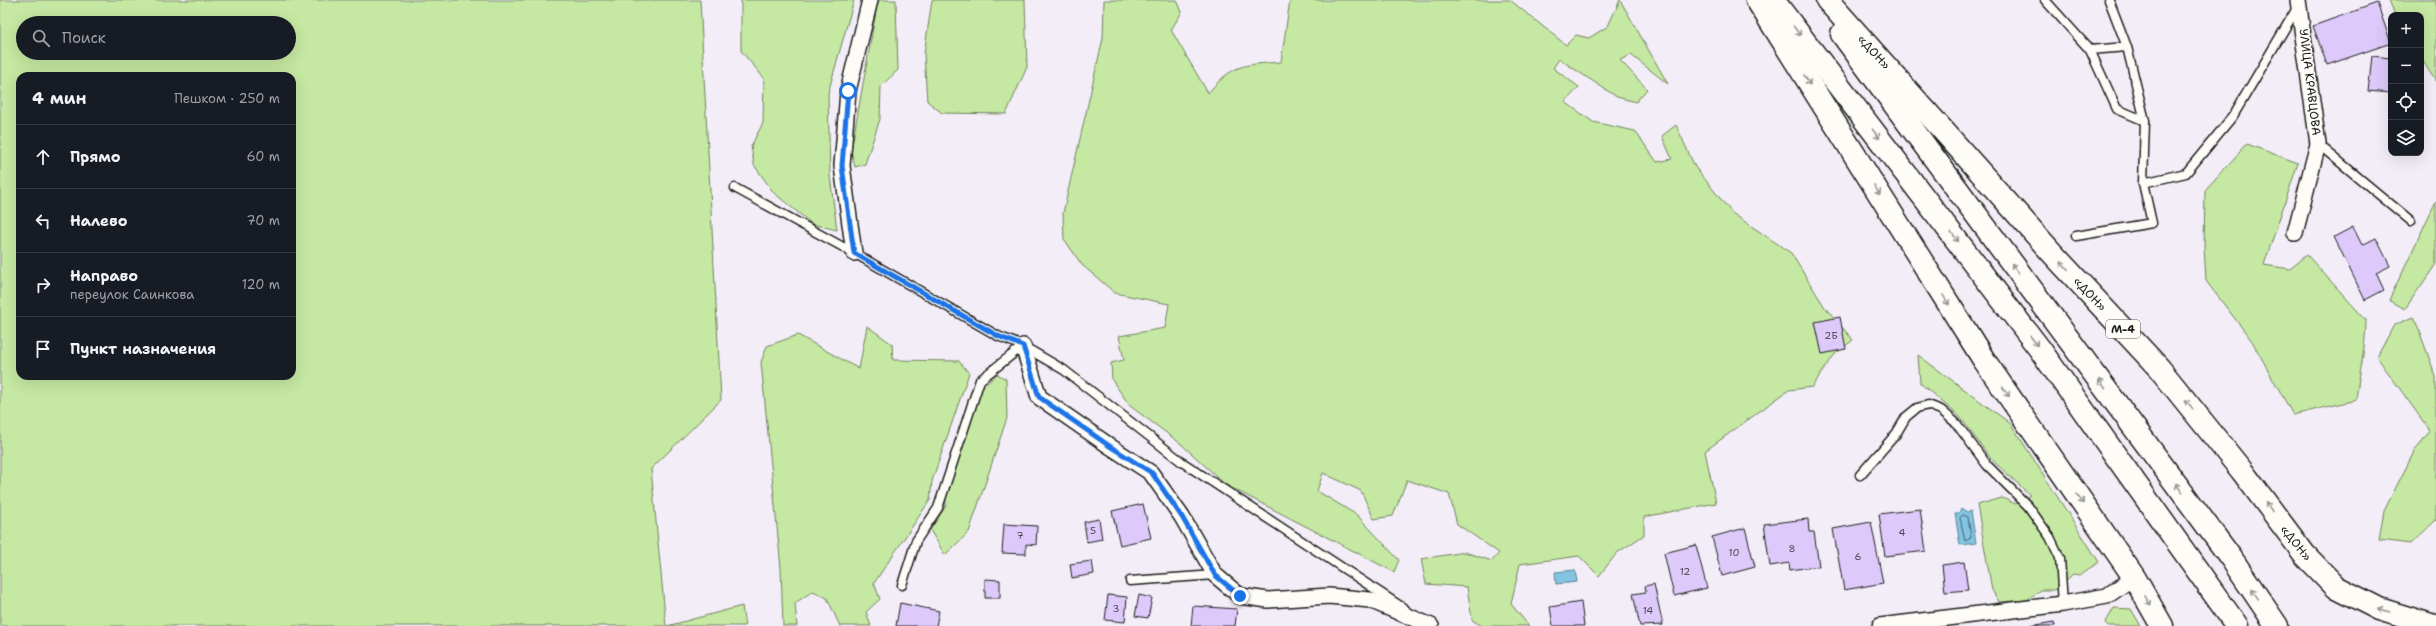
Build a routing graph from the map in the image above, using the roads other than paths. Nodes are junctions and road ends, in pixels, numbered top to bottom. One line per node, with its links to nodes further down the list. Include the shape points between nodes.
1 (870, 0): 18 (street, via 848,91 842,166)
2 (1757, 0): 22 (highway, one-way to 22, via 1984,360)
3 (1773, 0): 30 (highway, one-way to 30, via 2040,348)
4 (1817, 0): 31 (highway, one-way to 4, via 2231,558)
5 (1827, 0): 32 (highway, «ДОН» / М-4, one-way to 5, via 2379,609 2336,587 2305,555 2242,471 2159,368 2053,254)
6 (2045, 0): 10 (lane)
7 (2109, 0): 9 (lane)
8 (2299, 2): 12 (street, УЛИЦА КРАВЦОВА); 13 (lane, via 2232,116 2186,173)
9 (2127, 47): 10 (lane); 11 (lane)
10 (2090, 50): 11 (lane, via 2117,109)
11 (2145, 120): 13 (lane)
12 (2318, 144): 15 (lane); 16 (street, УЛИЦА КРАВЦОВА)
13 (2143, 182): 17 (lane, via 2152,224)
14 (735, 188): 18 (lane)
15 (2412, 221)
16 (2294, 233)
17 (2076, 236)
18 (854, 253): 19 (lane, via 998,336)
19 (1023, 346): 21 (street, via 1039,397 1152,473 1182,517); 24 (lane, via 980,380 938,508 916,541); 27 (lane, via 1064,370 1182,462)
20 (1860, 475): 25 (lane, via 1896,434 1906,417 1917,408 1928,405 1942,410 1956,423 1987,465 2028,506 2050,537 2060,558)
21 (1215, 575): 23 (lane); 27 (street, via 1240,596 1268,600 1329,596 1370,600)
22 (2134, 577): 25 (street, via 2107,596); 29 (highway, one-way to 29)
23 (1130, 581)
24 (902, 585)
25 (2063, 604): 26 (street)
26 (1981, 620): 28 (street)
27 (1431, 626)
28 (1880, 626)
29 (2162, 626)
30 (2237, 626)
31 (2276, 626)
32 (2434, 626)

